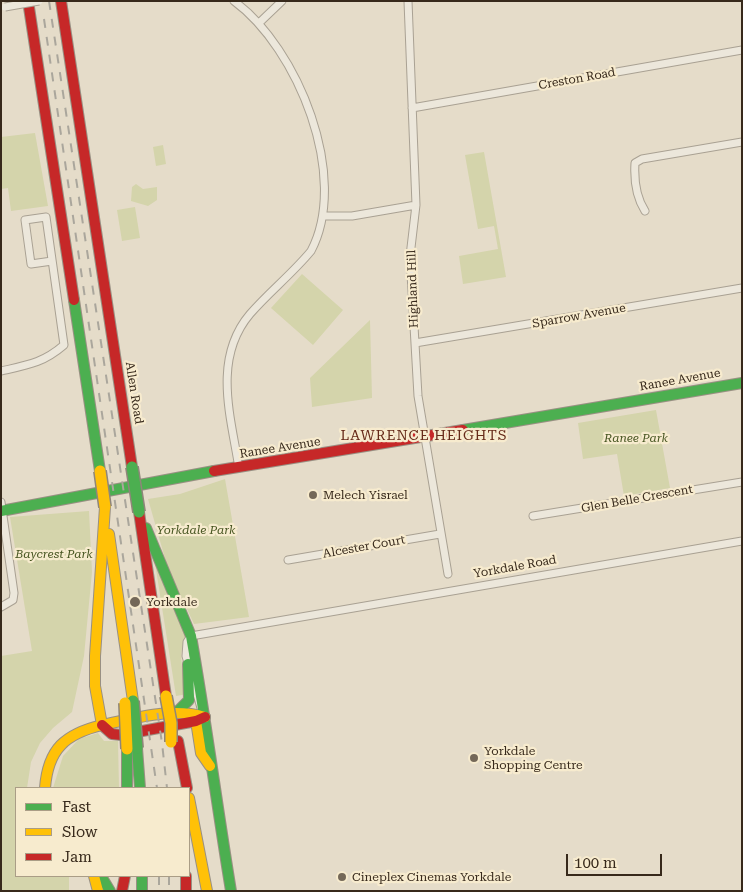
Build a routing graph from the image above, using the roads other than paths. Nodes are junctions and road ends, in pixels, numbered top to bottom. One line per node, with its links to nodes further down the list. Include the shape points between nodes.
1 (28, 1): 23 (main road, bridge)
2 (39, 1): 7 (street, bridge)
3 (61, 1): 25 (main road, Allen Road, bridge)
4 (234, 1): 8 (street)
5 (282, 1): 8 (street)
6 (408, 1): 10 (street, Highland Hill)
7 (3, 7)
8 (259, 22): 14 (street, via 292,71 308,109 322,168)
9 (742, 50): 10 (street, Creston Road)
10 (412, 108): 12 (street, Highland Hill)
11 (742, 142): 13 (street, via 642,159 635,163 639,202)
12 (416, 205): 14 (street, via 352,216); 17 (street, Highland Hill, via 410,256)
13 (645, 211)
14 (324, 216): 21 (street, via 311,251 250,315 234,341 226,372 226,388)
15 (52, 260): 15 (street, via 46,217 25,220 31,264); 18 (street, via 64,344 47,358 28,366)
16 (742, 288): 17 (street, Sparrow Avenue)
17 (415, 343): 20 (street, Highland Hill, via 418,396)
18 (1, 371)
19 (742, 383): 20 (main road, Ranee Avenue)
20 (425, 437): 21 (main road, Ranee Avenue); 27 (street, Highland Hill)
21 (239, 468): 24 (main road, Ranee Avenue)
22 (742, 482): 26 (street, Glen Belle Crescent)
23 (106, 507): 36 (main road, via 95,656 96,693); 38 (main road, bridge, via 122,625)
24 (2, 508): 31 (street, via 14,593 13,600)
25 (139, 512): 32 (main road); 37 (main road, Allen Road, bridge)
26 (533, 516)
27 (440, 534): 29 (street, Alcester Court); 30 (street, Highland Hill)
28 (742, 541): 32 (street, Yorkdale Road)
29 (288, 560)
30 (448, 574)
31 (1, 607)
32 (191, 636): 33 (street, via 185,648); 35 (main road)
33 (188, 664): 34 (main road, via 189,700); 35 (street)
34 (177, 712): 35 (main road, via 194,712); 36 (main road)
35 (200, 719): 36 (main road, via 116,735); 58 (main road, via 211,756)
36 (102, 725): 39 (main road, via 81,730 59,745 48,766)
37 (175, 741): 42 (main road, Allen Road); 43 (main road)
38 (132, 748): 40 (main road); 41 (main road)
39 (45, 787)
40 (127, 787)
41 (140, 787)
42 (178, 787)
43 (186, 787)
44 (190, 803): 51 (main road)
45 (94, 877): 52 (main road)
46 (102, 877): 53 (main road)
47 (125, 877): 54 (main road)
48 (130, 877): 55 (main road)
49 (142, 877): 56 (main road)
50 (186, 877): 57 (main road)
51 (207, 887)
52 (98, 891)
53 (110, 891)
54 (122, 891)
55 (130, 891)
56 (142, 891)
57 (186, 891)
58 (231, 891)

